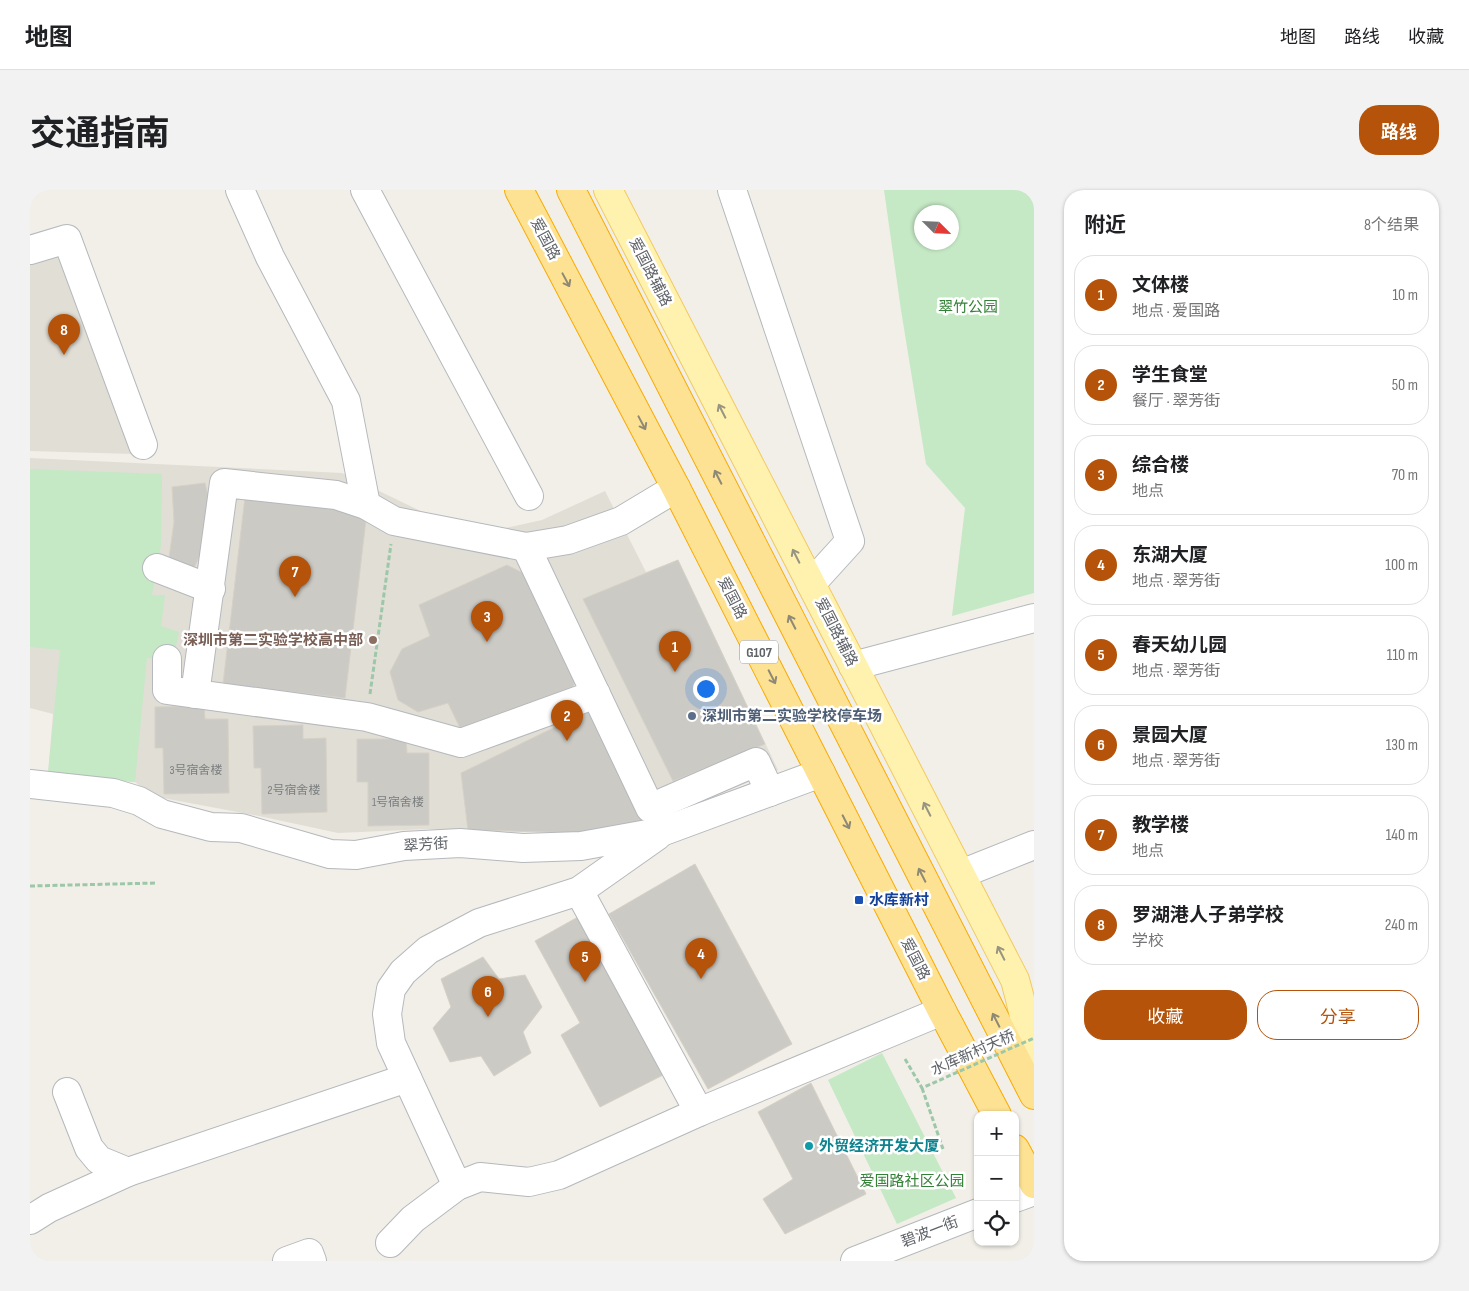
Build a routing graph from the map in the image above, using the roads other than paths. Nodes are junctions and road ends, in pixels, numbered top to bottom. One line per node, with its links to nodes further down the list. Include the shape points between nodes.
1 (240, 190): 11 (street, via 270,257 346,401)
2 (365, 190): 10 (street)
3 (519, 190): 9 (highway, 爱国路 / G107, one-way to 9)
4 (571, 190): 32 (highway, G107, one-way to 4)
5 (608, 190): 14 (main road, 爱国路辅路, one-way to 5)
6 (732, 190): 14 (street, via 850,540)
7 (30, 250): 8 (street, via 66,239)
8 (143, 445)
9 (676, 488): 12 (street, via 621,521 568,540); 21 (highway, 爱国路 / G107, one-way to 21)
10 (529, 496)
11 (366, 505): 12 (street, via 394,521); 15 (street, via 336,496 224,483)
12 (526, 547): 20 (street)
13 (157, 568): 15 (street)
14 (811, 584): 18 (main road, 爱国路辅路)
15 (211, 589): 19 (street)
16 (1034, 618): 18 (street)
17 (166, 659): 19 (street, via 167,690)
18 (853, 666): 26 (main road, 爱国路辅路, one-way to 18)
19 (196, 694): 20 (street, via 367,717 461,743)
20 (596, 694): 23 (street, via 650,808 756,762)
21 (821, 773): 23 (street, 翠芳街); 28 (highway, 爱国路 / G107, one-way to 28)
22 (30, 784): 24 (street, 翠芳街, via 113,794 139,801 162,814 211,827 241,828 330,854 356,855 404,846 460,843 523,848 581,846)
23 (770, 792): 24 (street, 翠芳街)
24 (664, 831): 27 (street)
25 (1034, 844): 26 (street)
26 (961, 874): 30 (main road, 爱国路辅路, one-way to 26, via 1026,1023 1015,980)
27 (579, 892): 29 (street, via 479,923 428,950 403,972 391,990 387,1014 391,1043); 34 (street)
28 (942, 1011): 33 (highway, 爱国路 / G107); 34 (street)
29 (407, 1078): 36 (street); 38 (street)
30 (1034, 1084)
31 (67, 1092): 36 (street, via 89,1148 99,1160)
32 (1034, 1095)
33 (995, 1111)
34 (699, 1112): 38 (street, via 559,1175 530,1182 480,1177)
35 (1019, 1156): 37 (highway)
36 (128, 1172): 42 (street)
37 (1034, 1184)
38 (457, 1186): 43 (street, via 413,1219)
39 (1034, 1191): 40 (street)
40 (1019, 1197)
41 (974, 1215): 46 (street, 碧波一街)
42 (30, 1220)
43 (390, 1243)
44 (288, 1261): 45 (street, via 309,1253)
45 (312, 1261)
46 (855, 1261)

